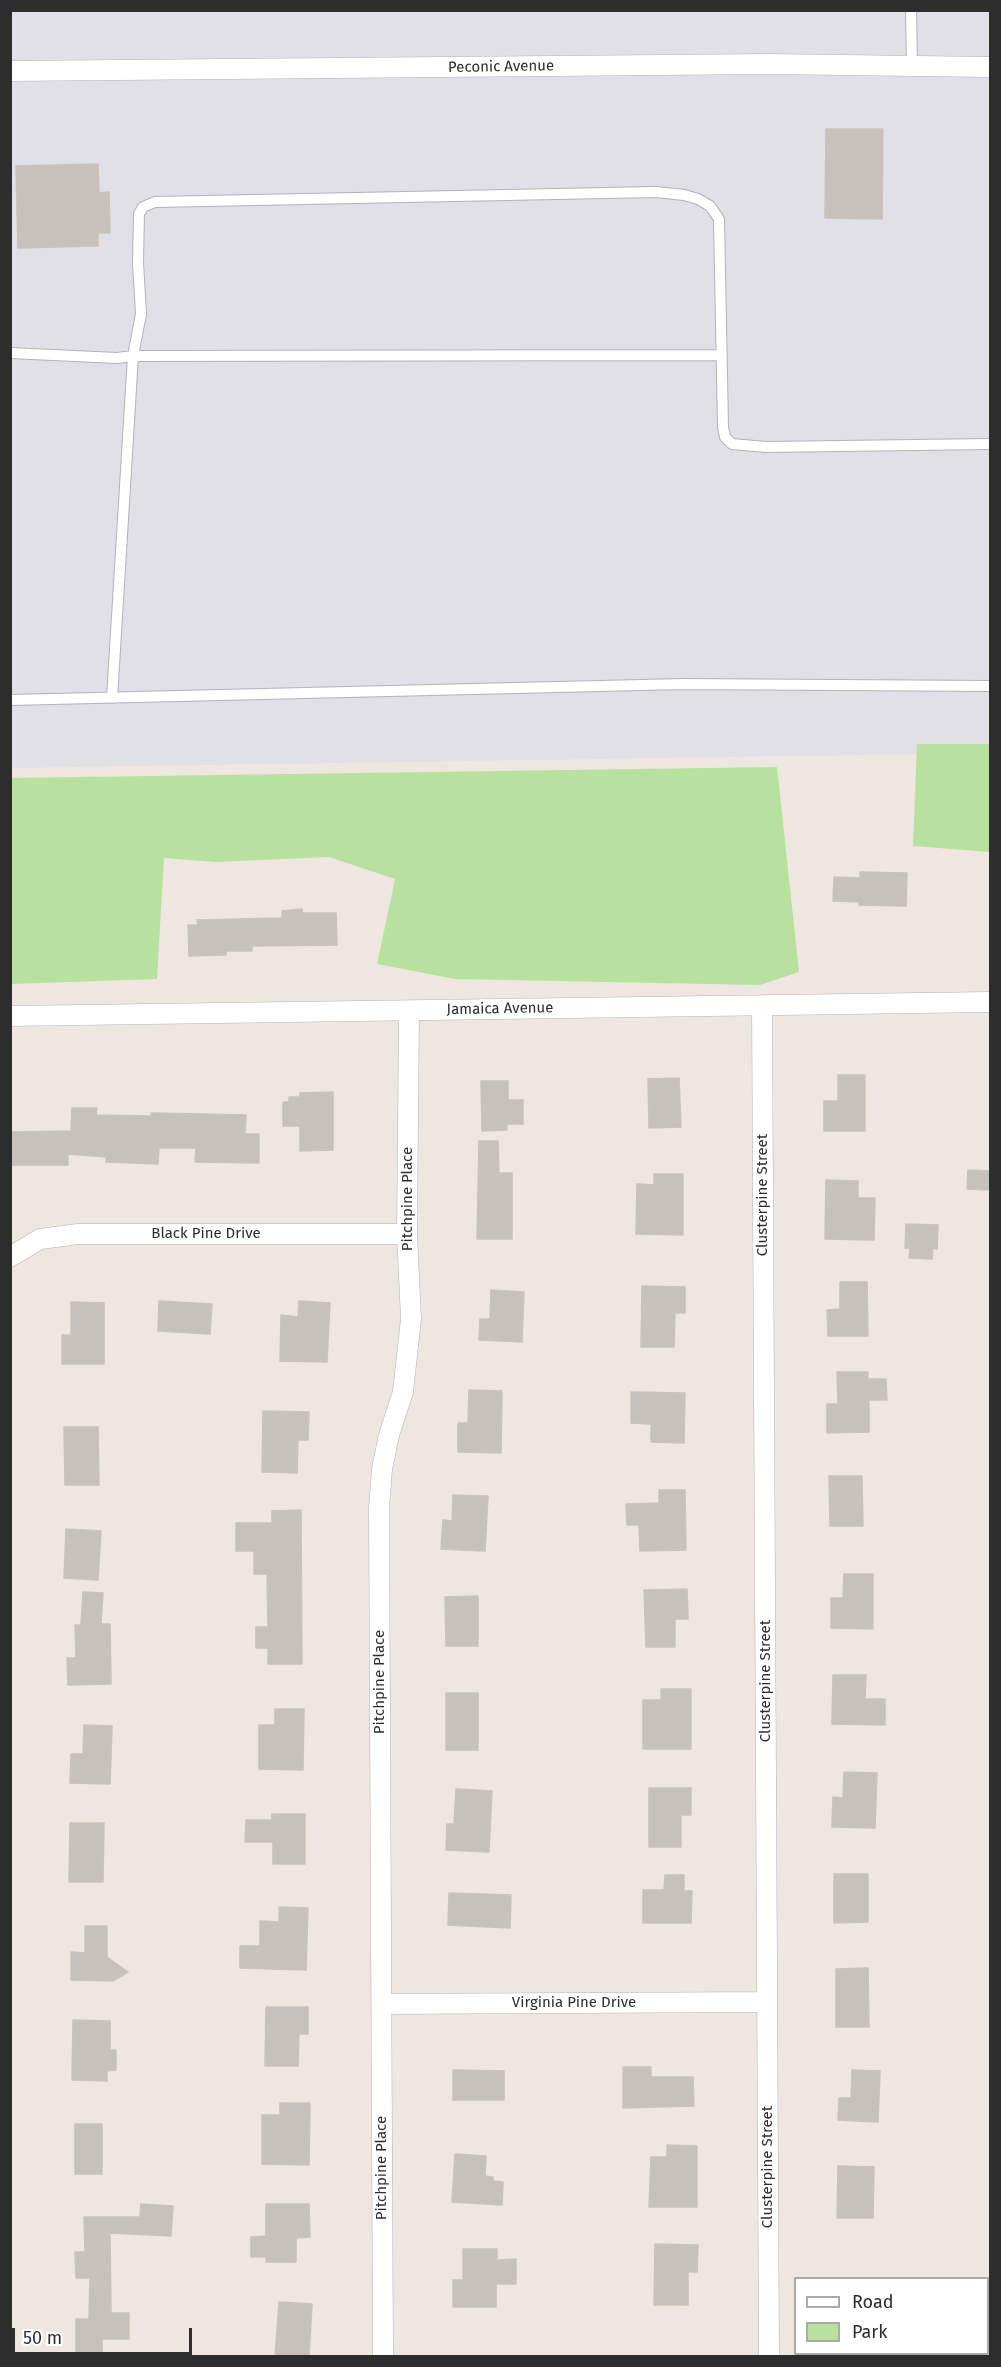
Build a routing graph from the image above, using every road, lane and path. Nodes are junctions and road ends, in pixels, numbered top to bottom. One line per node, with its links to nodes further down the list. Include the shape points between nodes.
1 (911, 10): 2 (lane)
2 (912, 66): 3 (street, Peconic Avenue); 4 (street, Peconic Avenue)
3 (990, 67)
4 (10, 71)
5 (10, 353): 7 (lane)
6 (721, 355): 7 (lane); 7 (lane, via 719,219 710,206 698,199 656,192 155,202 142,207 139,214 141,314); 8 (lane, via 723,427 732,444)
7 (133, 356): 10 (lane)
8 (990, 444)
9 (990, 686): 10 (lane, via 684,684)
10 (112, 698): 11 (lane)
11 (10, 700)
12 (990, 1002): 13 (street, Jamaica Avenue)
13 (762, 1005): 14 (street, Jamaica Avenue); 18 (street, Clusterpine Street)
14 (409, 1011): 15 (street, Jamaica Avenue); 16 (street, Pitchpine Place)
15 (10, 1016)
16 (407, 1234): 17 (street, Black Pine Drive, via 78,1234 40,1239); 19 (street, Pitchpine Place, via 411,1319 403,1392 389,1435 379,1508)
17 (10, 1257)
18 (767, 2002): 19 (street, Virginia Pine Drive); 21 (street, Clusterpine Street)
19 (382, 2004): 20 (street, Pitchpine Place)
20 (383, 2356)
21 (769, 2356)

